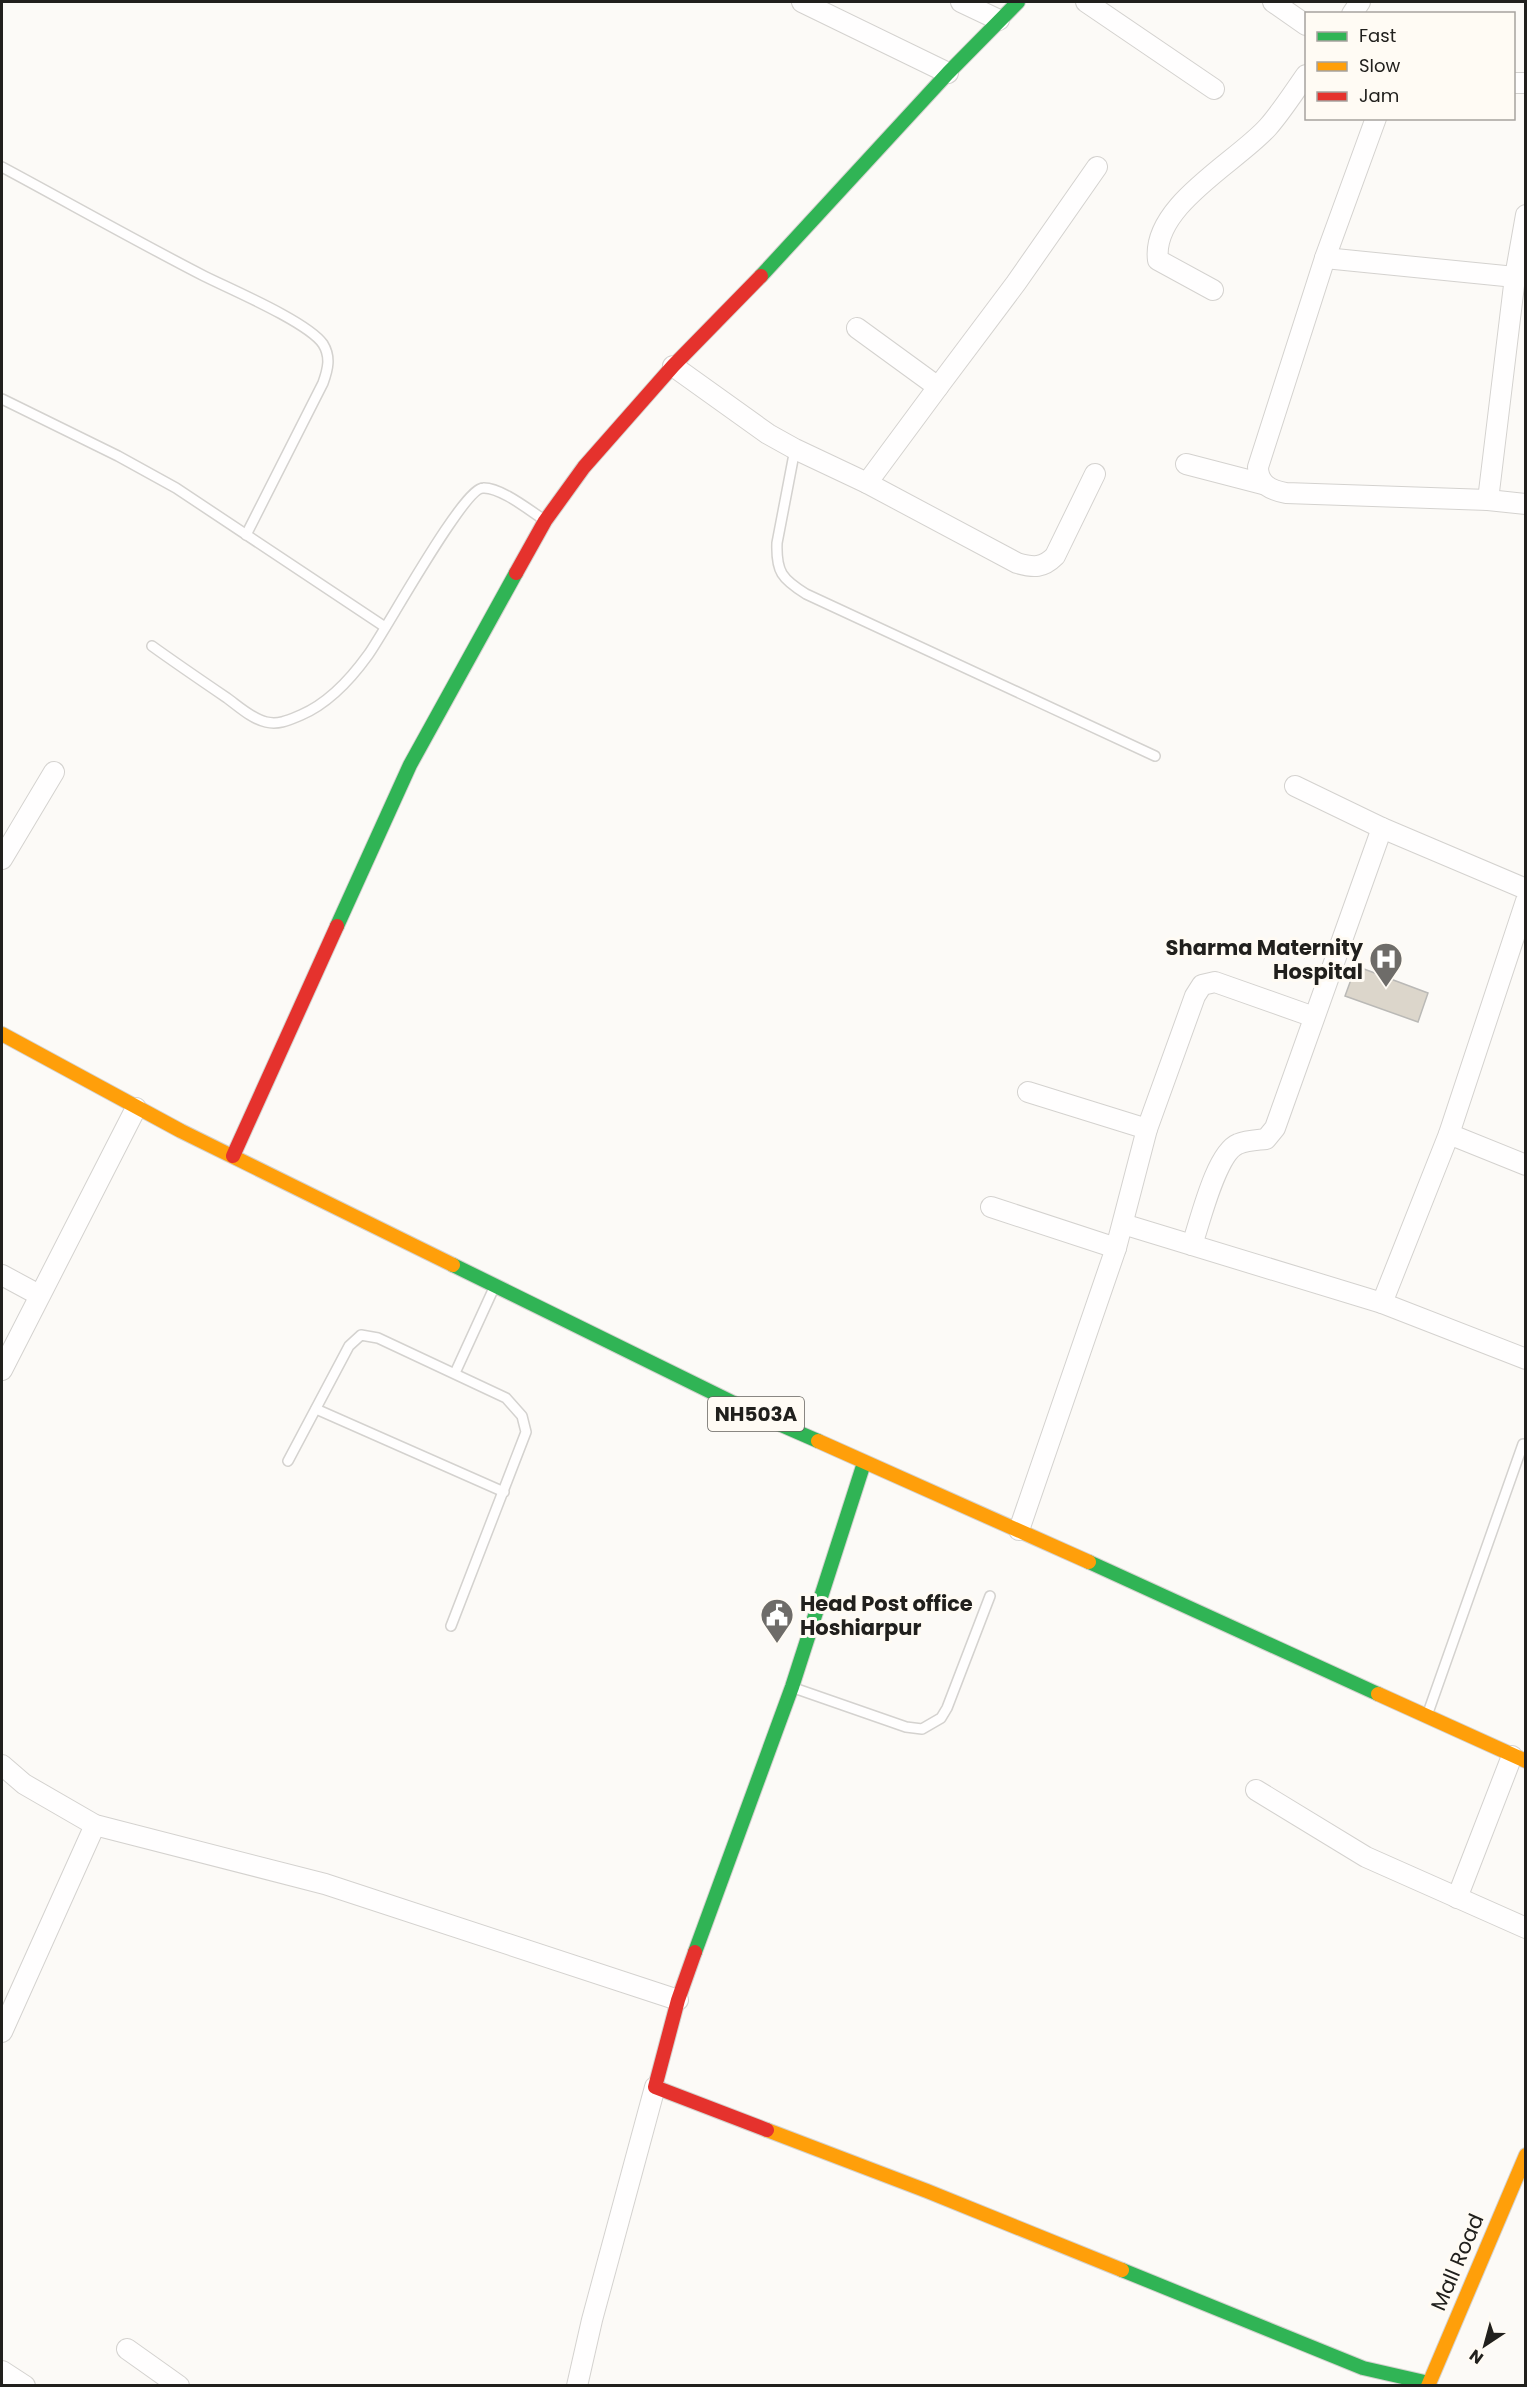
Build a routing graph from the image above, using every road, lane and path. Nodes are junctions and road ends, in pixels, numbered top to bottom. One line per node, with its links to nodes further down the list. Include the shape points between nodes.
1 (802, 2): 8 (street)
2 (961, 2): 6 (street)
3 (1018, 2): 6 (main road)
4 (1086, 2): 10 (street)
5 (1273, 2): 7 (street)
6 (999, 20): 8 (main road)
7 (1305, 24)
8 (948, 73): 19 (main road)
9 (1305, 76): 17 (street, via 1268,127 1190,195 1160,236 1158,260)
10 (1214, 89)
11 (1375, 120): 15 (street)
12 (2, 166): 30 (lane, via 303,327 322,342 328,356 323,383)
13 (1097, 167): 20 (street)
14 (1526, 215): 16 (street)
15 (1324, 258): 16 (street); 26 (street, via 1258,466)
16 (1515, 277): 27 (street)
17 (1213, 290)
18 (857, 328): 20 (street)
19 (673, 366): 22 (street); 29 (main road, via 585,467)
20 (938, 387): 25 (street)
21 (2, 399): 30 (lane, via 118,456)
22 (795, 449): 25 (street); 33 (lane, via 777,551 780,573 789,583)
23 (1186, 464): 26 (street)
24 (1095, 474): 25 (street, via 1055,556 1046,565 1032,567 1017,563)
25 (867, 483)
26 (1263, 484): 27 (street, via 1286,493)
27 (1488, 500): 28 (street)
28 (1526, 504)
29 (545, 521): 31 (lane, via 491,489 474,491); 46 (main road, via 411,765)
30 (246, 535): 31 (lane)
31 (386, 627): 32 (lane, via 368,656 327,701 282,723 265,722 245,711)
32 (152, 646)
33 (1155, 756)
34 (54, 772): 37 (street)
35 (1295, 786): 36 (street)
36 (1382, 828): 38 (street); 40 (street)
37 (2, 859)
38 (1526, 889)
39 (1526, 901): 45 (street)
40 (1314, 1017): 44 (street, via 1236,987 1215,982 1202,985); 50 (street, via 1275,1128 1266,1139 1237,1144 1227,1153)
41 (2, 1034): 43 (main road, NH503A)
42 (1028, 1092): 44 (street)
43 (136, 1107): 46 (main road, NH503A); 54 (street)
44 (1148, 1129): 49 (street)
45 (1449, 1134): 47 (street); 55 (street)
46 (233, 1156): 53 (main road, NH503A)
47 (1526, 1165)
48 (991, 1207): 51 (street)
49 (1123, 1224): 50 (street); 51 (street)
50 (1192, 1245): 55 (street)
51 (1116, 1248): 64 (street)
52 (2, 1275): 54 (street)
53 (496, 1285): 58 (lane); 62 (main road, NH503A)
54 (39, 1295): 57 (street)
55 (1382, 1303): 56 (street)
56 (1526, 1359)
57 (2, 1370)
58 (455, 1373): 59 (lane, via 378,1338 361,1335 349,1346); 63 (lane, via 506,1398 522,1416 526,1432)
59 (316, 1409): 61 (lane); 63 (lane)
60 (1523, 1444): 68 (lane)
61 (288, 1461)
62 (864, 1463): 64 (main road, NH503A); 67 (main road)
63 (504, 1492): 66 (lane)
64 (1019, 1530): 68 (main road, NH503A)
65 (990, 1596): 67 (lane, via 947,1708 934,1724 922,1729 906,1727)
66 (451, 1626)
67 (792, 1687): 75 (main road)
68 (1427, 1715): 69 (main road, NH503A)
69 (1519, 1759): 73 (street)
70 (2, 1765): 72 (street, via 32,1790)
71 (1256, 1790): 73 (street, via 1366,1857)
72 (95, 1825): 75 (street, via 325,1884); 76 (street)
73 (1457, 1898): 74 (street)
74 (1526, 1928)
75 (678, 2000): 77 (main road)
76 (2, 2032)
77 (655, 2087): 81 (main road, via 938,2195 1363,2368); 84 (street)
78 (1526, 2155): 81 (main road, Mall Road)
79 (127, 2349): 83 (street)
80 (2, 2371): 82 (street)
81 (1429, 2384)
82 (26, 2385)
83 (179, 2385)
84 (577, 2385)

